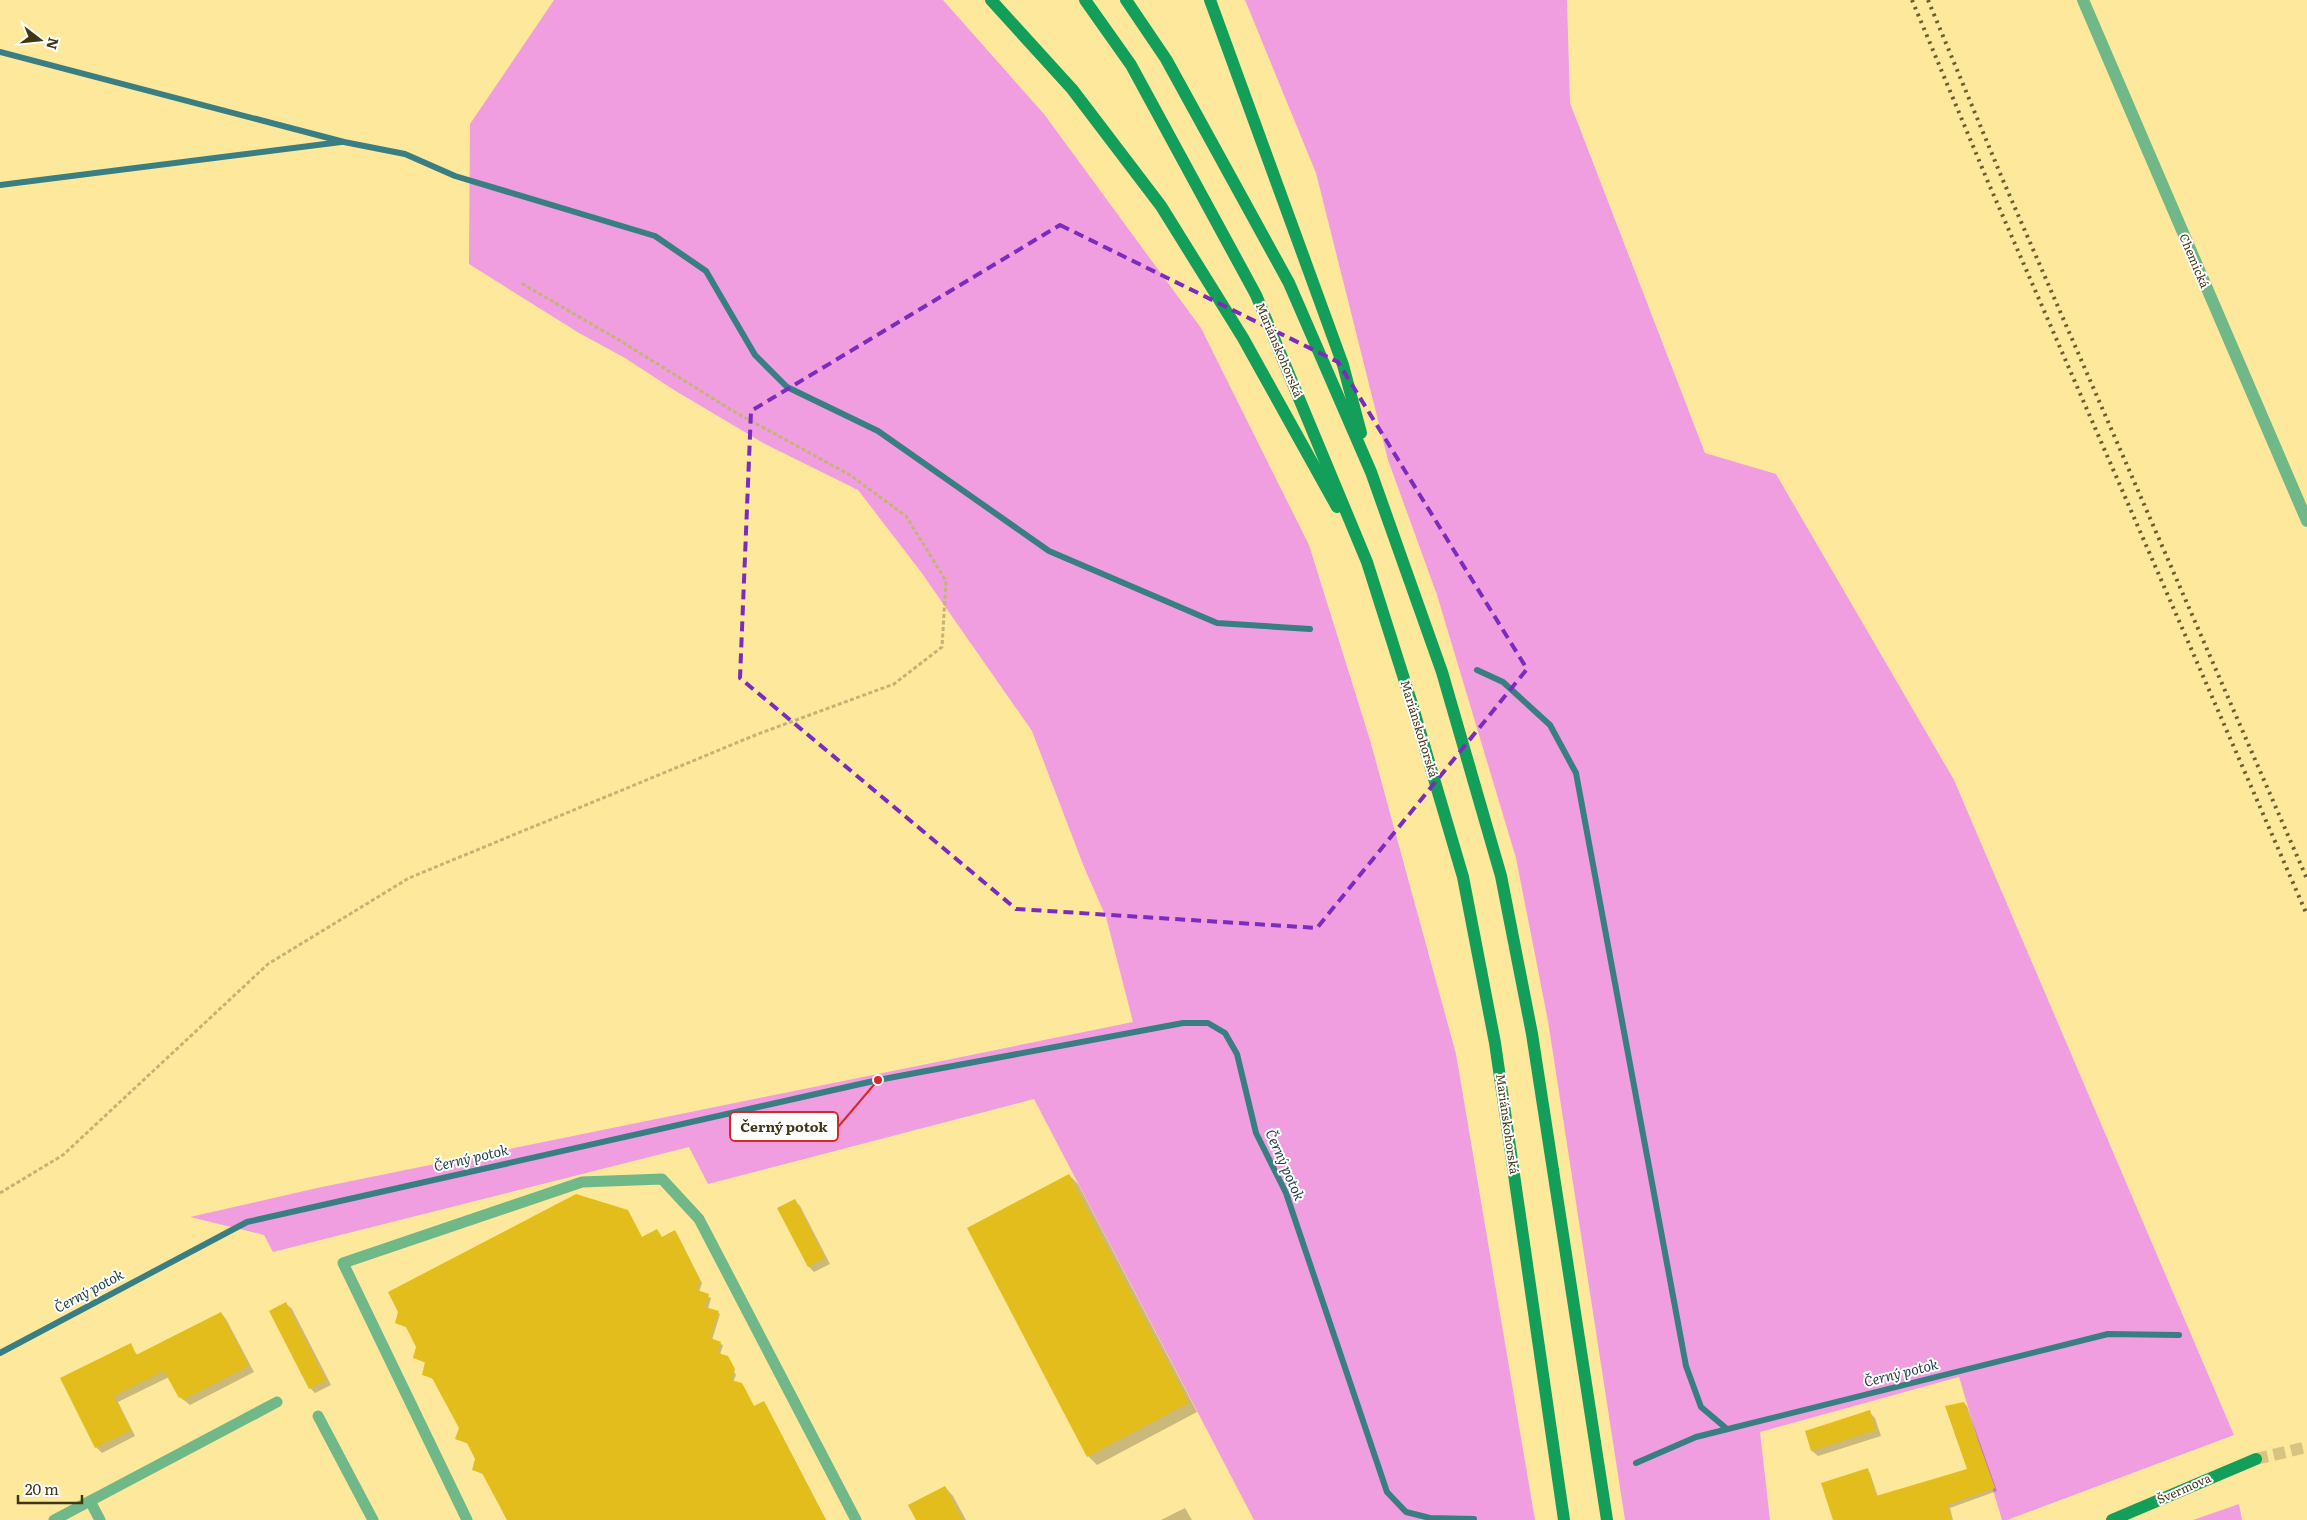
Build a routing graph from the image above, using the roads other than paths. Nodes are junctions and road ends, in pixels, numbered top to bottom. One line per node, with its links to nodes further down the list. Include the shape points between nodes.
1 (991, 0): 8 (main road, via 1072,90 1161,206 1243,338)
2 (1085, 0): 8 (main road, Mariánskohorská, via 1131,65 1256,295)
3 (1126, 0): 6 (main road, via 1166,59 1289,283)
4 (1210, 0): 6 (main road, via 1343,365)
5 (2083, 0): 7 (street, Chemická)
6 (1371, 472): 19 (main road, via 1442,672 1500,876 1532,1034)
7 (2307, 521)
8 (1367, 562): 18 (main road, Mariánskohorská, via 1463,877 1495,1043)
9 (277, 1402): 12 (lane)
10 (318, 1416): 15 (lane)
11 (2256, 1459): 20 (main road, Švermova)
12 (90, 1501): 13 (lane); 14 (lane)
13 (54, 1520)
14 (100, 1520)
15 (372, 1520)
16 (467, 1520): 17 (lane, via 343,1263 582,1182 662,1179 699,1219)
17 (856, 1520)
18 (1564, 1520)
19 (1607, 1520)
20 (2112, 1520)

